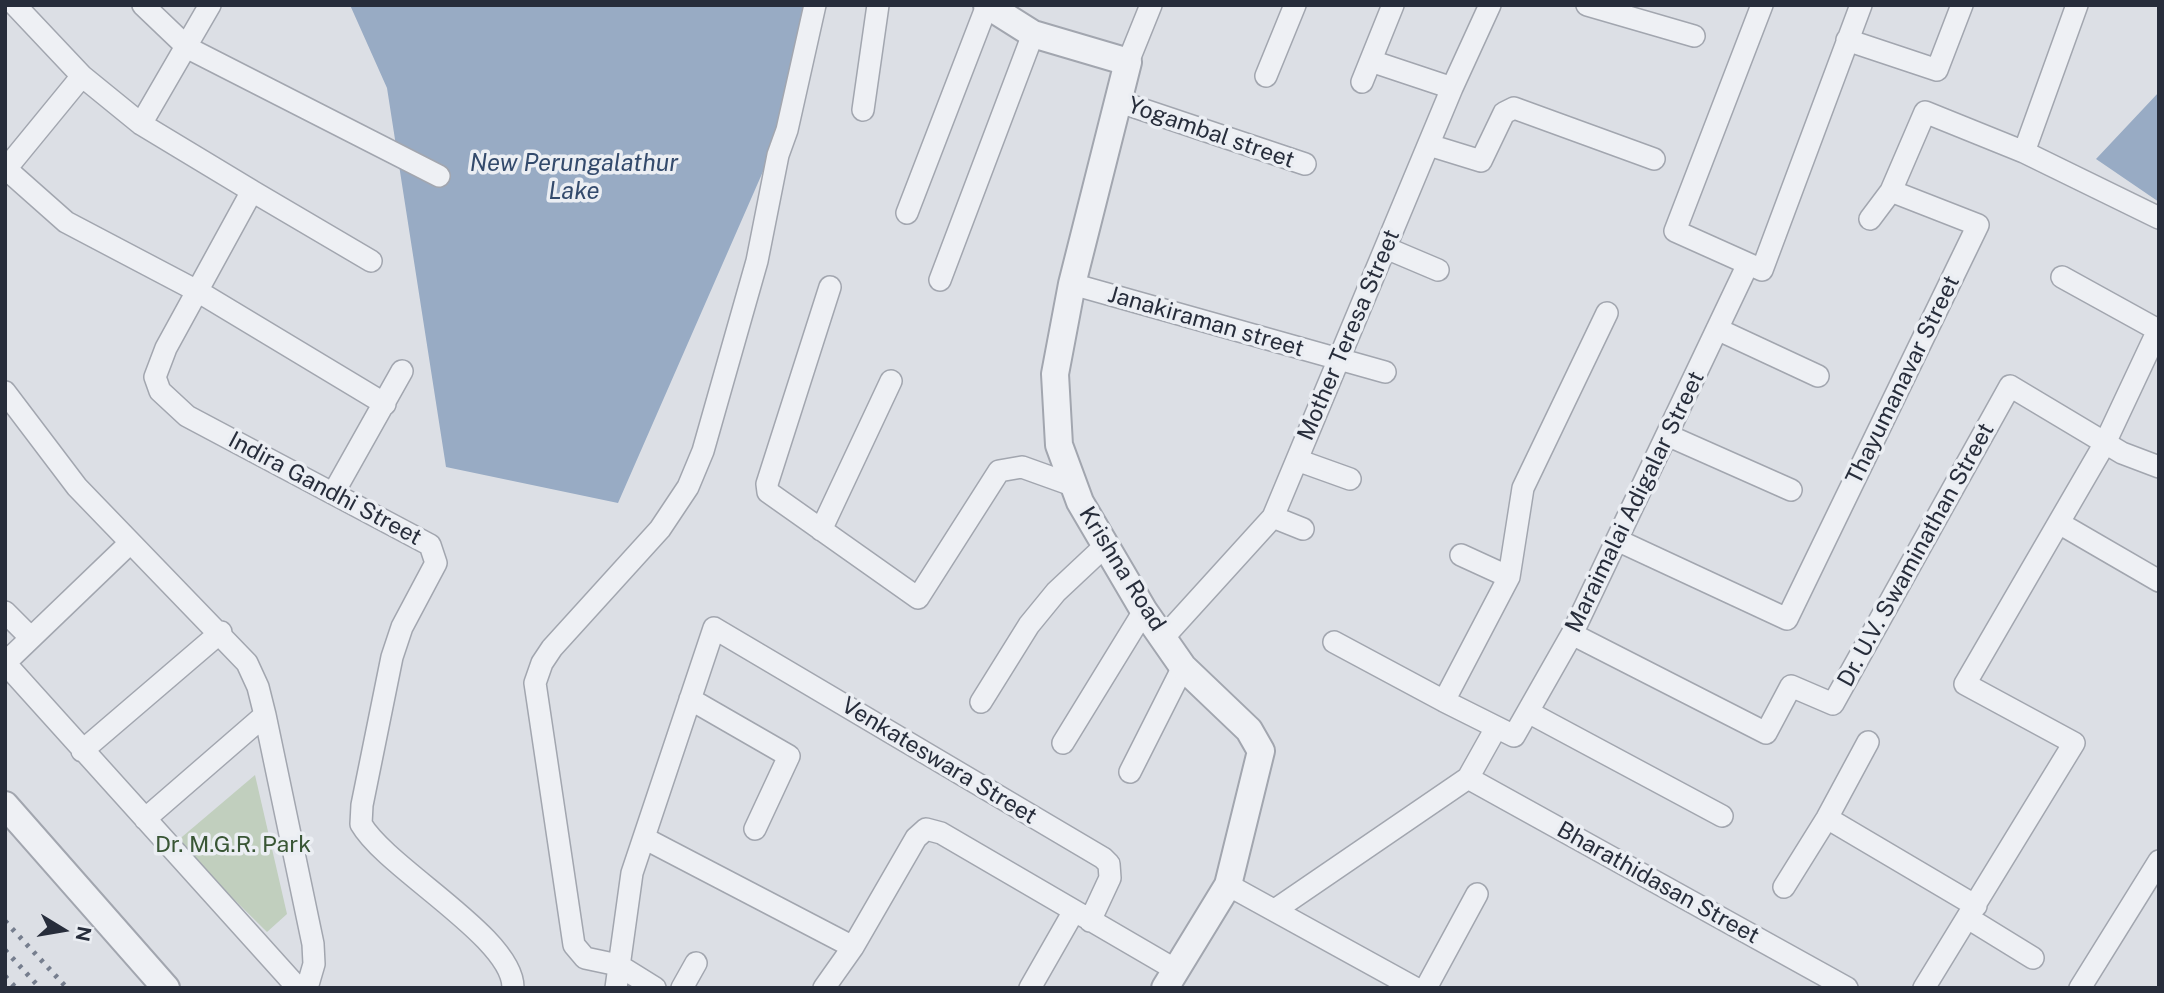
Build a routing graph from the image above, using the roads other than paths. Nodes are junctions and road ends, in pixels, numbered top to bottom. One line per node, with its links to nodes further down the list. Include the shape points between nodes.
1 (15, 5): 22 (street)
2 (143, 5): 19 (street)
3 (210, 5): 19 (street)
4 (815, 5): 113 (street, via 757,261 703,451 688,487 660,529 552,648 538,672 536,699 574,945 585,958)
5 (878, 5): 27 (street)
6 (1151, 5): 21 (street)
7 (1295, 5): 23 (street)
8 (1490, 5): 25 (street, Mother Teresa Street)
9 (1587, 5): 17 (street)
10 (1762, 5): 42 (street, via 1675,231)
11 (1861, 5): 18 (street)
12 (1962, 5): 18 (street, via 1937,70)
13 (2077, 5): 30 (street)
14 (986, 6): 16 (street); 37 (street)
15 (1389, 7): 20 (street)
16 (1033, 34): 21 (street); 45 (street)
17 (1694, 36)
18 (1847, 40): 42 (street, via 1762,270)
19 (188, 48): 28 (street); 34 (street)
20 (1371, 61): 24 (street); 25 (street)
21 (1128, 62): 26 (street, Krishna Road)
22 (82, 76): 28 (street); 33 (street)
23 (1266, 76)
24 (1362, 82)
25 (1452, 88): 29 (street, Mother Teresa Street)
26 (1117, 101): 32 (street, Yogambal street); 46 (street, Krishna Road)
27 (863, 110)
28 (141, 124): 35 (street)
29 (1429, 145): 31 (street, via 1481,161 1504,113 1514,108); 40 (street, Mother Teresa Street)
30 (2024, 152): 36 (street, via 1925,112); 38 (street)
31 (1654, 159)
32 (1305, 164)
33 (6, 169): 48 (street, via 66,222)
34 (439, 176)
35 (252, 191): 41 (street); 48 (street, Indira Gandhi Street)
36 (1891, 191): 39 (street); 71 (street, Thayumanavar Street, via 1978,225 1787,619)
37 (907, 213)
38 (2159, 218)
39 (1870, 219)
40 (1386, 248): 43 (street); 52 (street, Mother Teresa Street)
41 (371, 261)
42 (1748, 264): 50 (street, Maraimalai Adigalar Street)
43 (1438, 270)
44 (2062, 277): 51 (street)
45 (940, 280)
46 (1072, 284): 52 (street, Janakiraman street); 64 (street, Krishna Road, via 1055,374 1059,445)
47 (830, 287): 70 (street, via 767,484 773,496)
48 (199, 292): 58 (street); 66 (street, Indira Gandhi Street, via 166,348 155,377 160,391 187,416)
49 (1608, 313): 75 (street, via 1522,488)
50 (1717, 329): 55 (street); 59 (street, Maraimalai Adigalar Street)
51 (2158, 329): 60 (street)
52 (1339, 359): 54 (street, Janakiraman street); 61 (street, Mother Teresa Street)
53 (402, 370): 58 (street)
54 (1385, 372)
55 (1818, 376)
56 (891, 381): 70 (street)
57 (5, 392): 72 (street, via 77,487)
58 (385, 404): 66 (street)
59 (1667, 435): 65 (street); 71 (street, Maraimalai Adigalar Street)
60 (2105, 443): 62 (street); 68 (street); 80 (street, Dr. U.V. Swaminathan Street, via 2010,386 1833,704 1791,686 1766,733)
61 (1297, 460): 63 (street); 67 (street, Mother Teresa Street)
62 (2159, 467)
63 (1350, 479)
64 (1074, 486): 70 (street, via 1022,467 999,471 918,598); 73 (street, Krishna Road)
65 (1791, 490)
66 (334, 492): 119 (street, Indira Gandhi Street, via 423,540 430,545 436,563 402,627 392,657 361,824 377,845 472,927 503,962)
67 (1273, 517): 69 (street); 82 (street, Mother Teresa Street)
68 (2059, 523): 76 (street); 108 (street, via 1965,684 2074,743)
69 (1303, 529)
70 (821, 530)
71 (1617, 540): 80 (street, Maraimalai Adigalar Street)
72 (130, 543): 79 (street); 81 (street)
73 (1104, 547): 77 (street, Krishna Road); 88 (street, via 1029,625)
74 (1461, 555): 75 (street)
75 (1509, 577): 87 (street)
76 (2159, 581)
77 (1144, 611): 82 (street, Krishna Road); 93 (street)
78 (5, 612): 81 (street)
79 (221, 632): 90 (street, via 247,663); 94 (street)
80 (1572, 634): 89 (street, Maraimalai Adigalar Street)
81 (30, 637): 84 (street)
82 (1164, 637): 85 (street, Krishna Road)
83 (1334, 642): 87 (street)
84 (5, 663): 94 (street)
85 (1183, 667): 95 (street); 104 (street, Krishna Road, via 1249,730 1261,751)
86 (690, 699): 101 (street, via 789,756); 102 (street); 109 (street, Venkateswara Street, via 714,628 1103,858 1109,864 1110,878)
87 (1444, 701): 91 (street)
88 (981, 702)
89 (1528, 712): 91 (street, Maraimalai Adigalar Street); 98 (street)
90 (265, 715): 100 (street); 118 (street, via 313,944 314,964)
91 (1505, 732): 96 (street, Maraimalai Adigalar Street)
92 (1868, 742): 99 (street)
93 (1063, 743)
94 (82, 751): 100 (street)
95 (1130, 772)
96 (1468, 778): 107 (street); 127 (street, Bharathidasan Street)
97 (5, 805): 116 (street)
98 (1722, 816)
99 (1827, 818): 105 (street); 108 (street)
100 (145, 819): 117 (street)
101 (755, 829)
102 (644, 838): 110 (street); 113 (street, via 632,873)
103 (2159, 861): 129 (street)
104 (1228, 885): 107 (street); 114 (street, Krishna Road)
105 (1784, 887)
106 (1477, 894): 126 (street)
107 (1275, 910): 115 (street)
108 (1972, 912): 111 (street); 128 (street)
109 (1082, 916): 110 (street, via 941,833 926,829 916,838); 114 (street); 124 (street, Venkateswara Street)
110 (853, 947): 123 (street)
111 (2033, 958)
112 (696, 963): 122 (street)
113 (618, 965): 120 (street); 121 (street)
114 (1171, 979)
115 (1378, 979): 125 (street)
116 (166, 988)
117 (298, 988)
118 (307, 988)
119 (513, 988)
120 (616, 988)
121 (654, 988)
122 (682, 988)
123 (824, 988)
124 (1030, 988)
125 (1415, 988)
126 (1426, 988)
127 (1847, 988)
128 (1924, 988)
129 (2080, 988)

